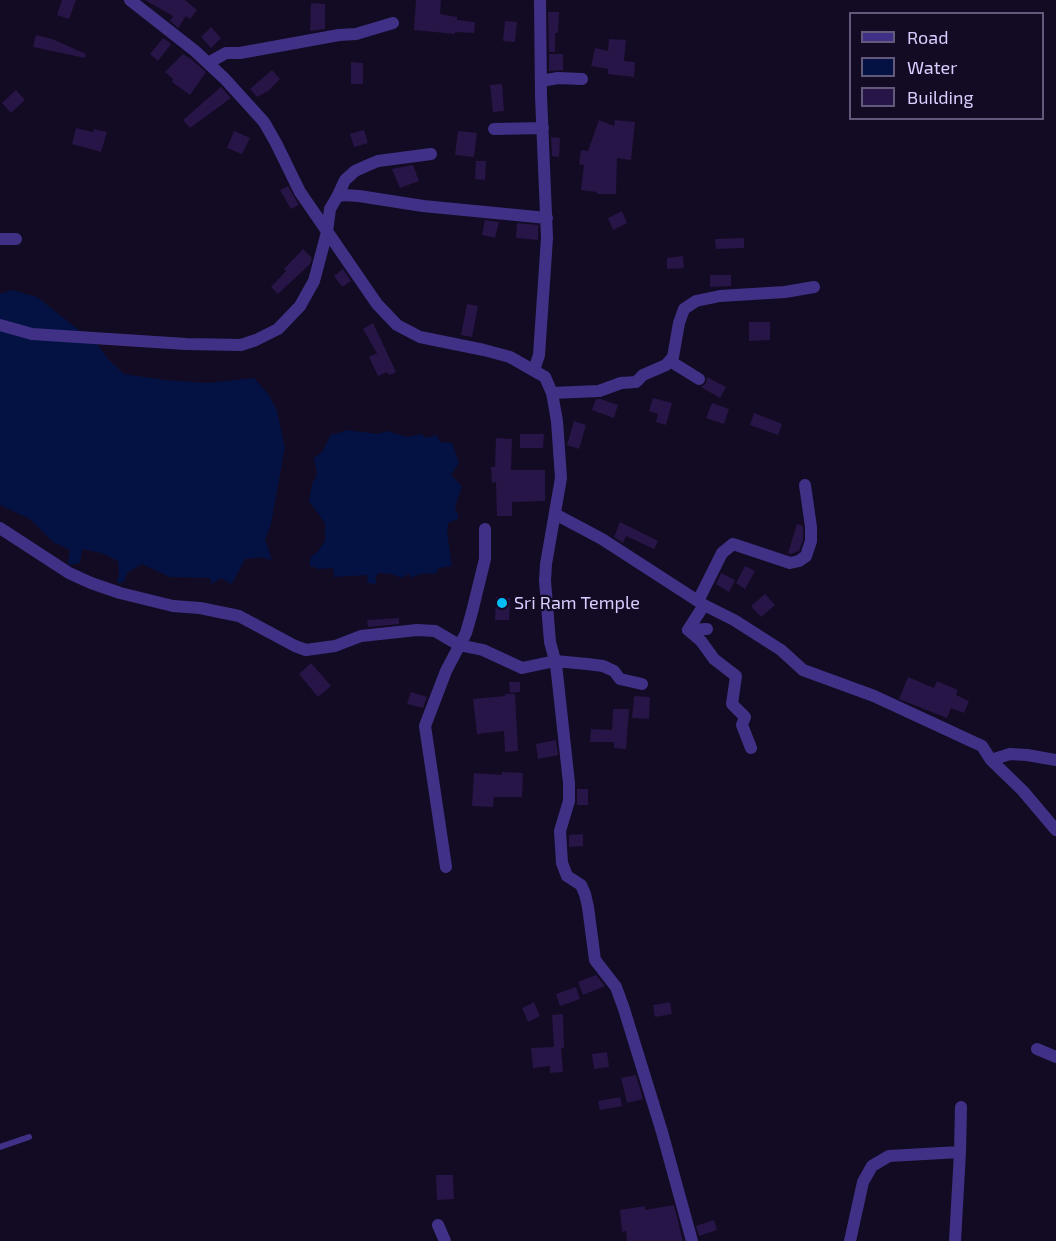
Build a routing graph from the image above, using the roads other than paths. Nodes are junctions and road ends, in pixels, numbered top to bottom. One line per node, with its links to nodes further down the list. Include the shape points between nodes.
1 (130, 0): 4 (street)
2 (540, 0): 6 (street)
3 (393, 23): 4 (street, via 356,34 226,53)
4 (208, 63): 12 (street, via 264,122 300,192)
5 (582, 78): 6 (street)
6 (541, 81): 7 (street)
7 (543, 128): 8 (street); 11 (street)
8 (494, 129)
9 (431, 154): 10 (street, via 366,166 345,180)
10 (336, 197): 11 (street, via 359,196); 12 (street)
11 (547, 218): 18 (street, via 545,282)
12 (327, 232): 16 (street, via 314,281 300,306 278,329 241,345 42,335); 18 (street, via 377,304 397,325 420,338 510,357)
13 (0, 239): 14 (street)
14 (16, 239)
15 (814, 287): 17 (street, via 696,302 684,309)
16 (0, 325)
17 (670, 361): 19 (street); 20 (street, via 636,382 588,393)
18 (534, 370): 20 (street, via 545,377)
19 (699, 379)
20 (552, 393): 22 (street, via 561,478)
21 (805, 485): 25 (street, via 811,527 806,556 790,563 733,544 722,553)
22 (555, 514): 25 (street, via 602,539); 31 (street, via 545,581)
23 (0, 528): 30 (street, via 69,573 92,583 173,606 239,616 306,650 335,646 361,636 417,630 435,632)
24 (485, 529): 30 (street, via 482,574)
25 (701, 603): 27 (street); 34 (street, via 781,650 803,670 874,696 982,746)
26 (707, 629): 27 (street)
27 (688, 630): 28 (street)
28 (701, 641): 29 (street); 33 (street, via 714,659 736,676 732,704 745,717 742,725)
29 (716, 642)
30 (459, 645): 31 (street, via 483,650 522,668); 37 (street, via 425,726)
31 (555, 661): 32 (street, via 603,666 620,679); 46 (street, via 569,783 569,801 560,831 562,863 567,876 581,885 585,894 596,960 616,987 624,1009)
32 (642, 684)
33 (751, 748)
34 (991, 760): 35 (street, via 1027,754); 36 (street)
35 (1056, 760)
36 (1056, 830)
37 (446, 867)
38 (1037, 1049): 39 (street)
39 (1056, 1058)
40 (961, 1107): 43 (street)
41 (29, 1137): 42 (lane)
42 (0, 1147)
43 (960, 1152): 47 (street, via 889,1156 872,1166 863,1182); 48 (street)
44 (438, 1225): 45 (street)
45 (445, 1241)
46 (692, 1241)
47 (850, 1241)
48 (955, 1241)

